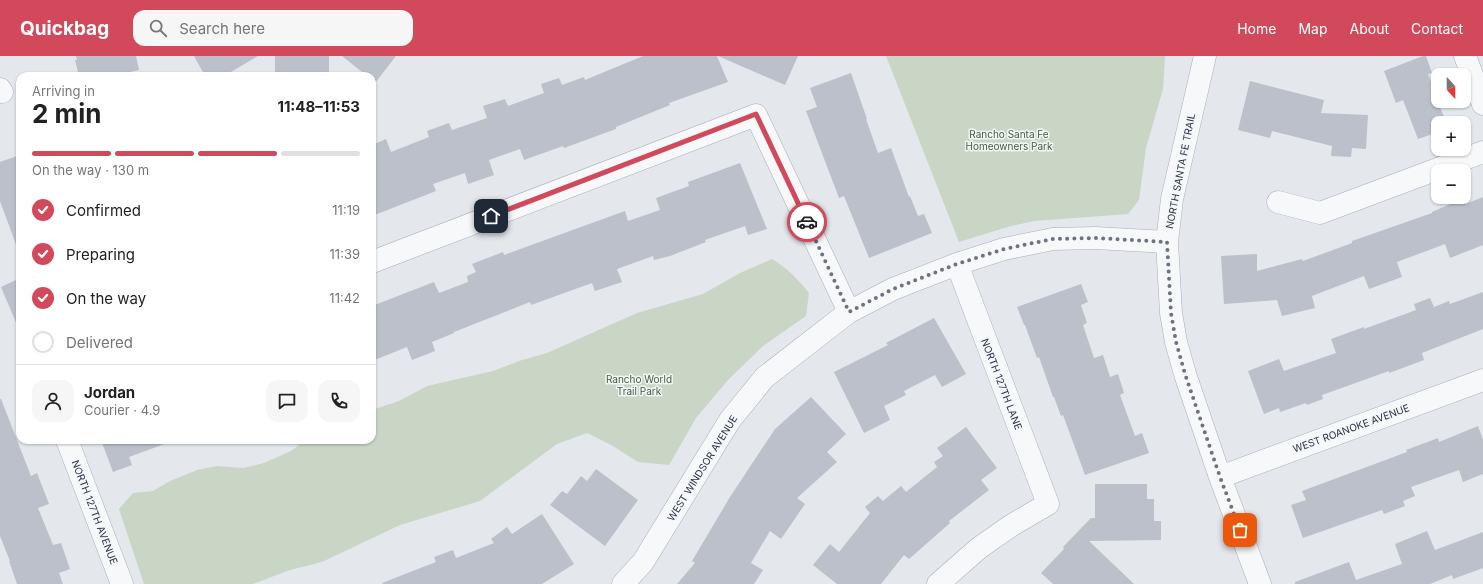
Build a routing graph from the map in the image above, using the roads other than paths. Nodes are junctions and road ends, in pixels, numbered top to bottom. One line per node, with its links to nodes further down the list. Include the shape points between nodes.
1 (1205, 56): 6 (street, NORTH SANTA FE TRAIL, via 1172,199)
2 (1465, 56): 3 (street)
3 (1483, 104)
4 (1483, 152): 5 (street, via 1320,213)
5 (1278, 202)
6 (1167, 242): 8 (street, WEST WINDSOR AVENUE, via 1095,238 1053,239 1004,249); 12 (street, NORTH SANTA FE TRAIL, via 1171,313 1176,342)
7 (376, 260): 9 (street, via 756,114)
8 (957, 264): 9 (street, WEST WINDSOR AVENUE, via 893,289); 15 (street, NORTH 127TH LANE, via 1048,504 979,548)
9 (849, 312): 14 (street, WEST WINDSOR AVENUE, via 765,377 730,420 643,562)
10 (1483, 380): 12 (street, WEST ROANOKE AVENUE)
11 (69, 444): 13 (street, NORTH 127TH AVENUE)
12 (1220, 477): 16 (street, NORTH SANTA FE TRAIL)
13 (122, 584)
14 (623, 584)
15 (938, 584)
16 (1260, 584)

